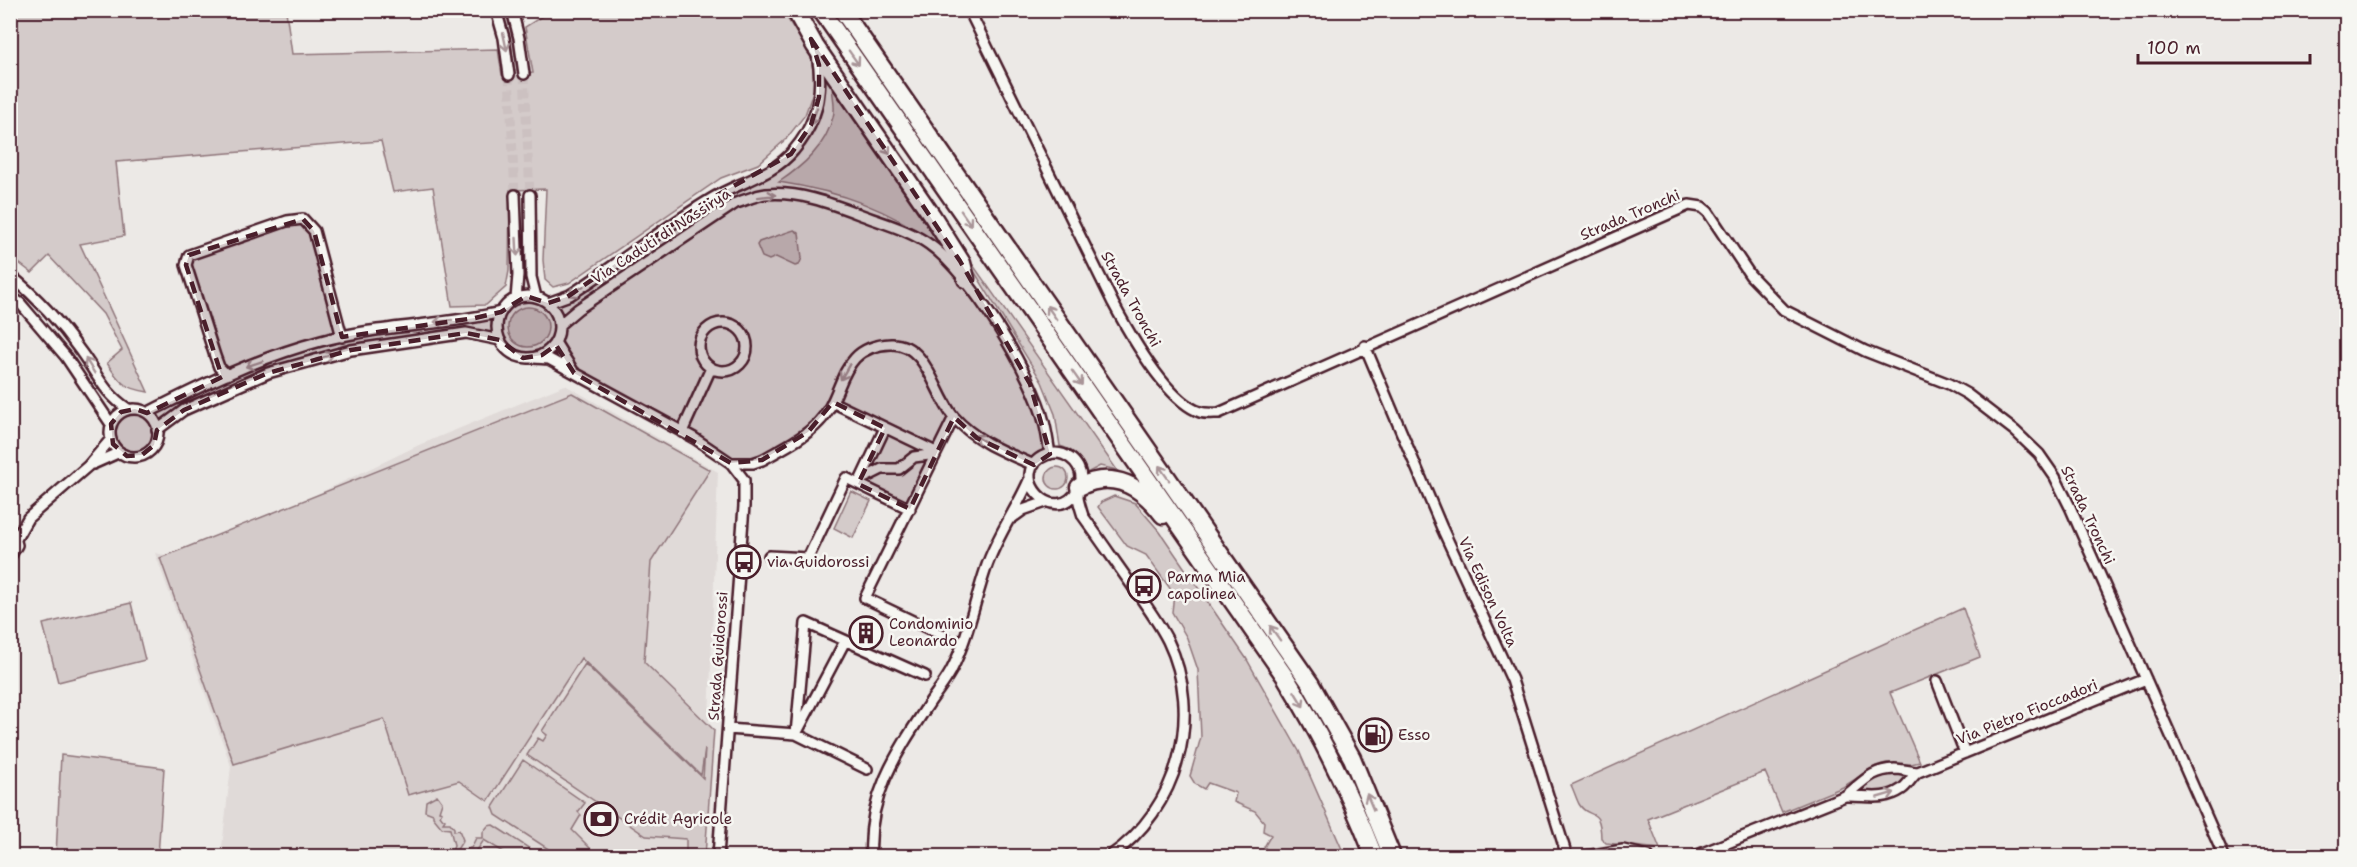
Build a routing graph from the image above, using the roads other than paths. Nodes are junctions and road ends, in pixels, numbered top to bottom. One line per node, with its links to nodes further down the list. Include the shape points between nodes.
1 (496, 10): 9 (street, one-way to 9)
2 (512, 10): 8 (street)
3 (795, 10): 7 (highway)
4 (821, 10): 56 (highway, one-way to 56)
5 (842, 10): 72 (highway, one-way to 5, via 1352,758 1310,683)
6 (969, 10): 23 (street, Strada Tronchi, via 1128,331 1160,378 1189,407 1202,413 1219,413)
7 (811, 39): 13 (highway, one-way to 13, via 933,217 962,263); 17 (street, one-way to 17, via 819,65 819,97 811,125 791,154 766,172 711,199 570,295)
8 (524, 74)
9 (509, 75)
10 (514, 195): 16 (street, one-way to 16)
11 (530, 195): 15 (street, via 531,277)
12 (10, 275): 29 (street, one-way to 12, via 110,396 55,317)
13 (966, 279): 19 (street, Via Caduti di Nassirya, one-way to 13, via 714,216 736,203 766,194 825,202 900,230 930,245); 39 (street, Via Caduti di Nassirya, via 1030,384 1044,421)
14 (10, 296): 32 (street, via 66,357)
15 (536, 297): 16 (street); 17 (street)
16 (516, 298): 18 (street)
17 (548, 303): 19 (street)
18 (501, 312): 20 (street, one-way to 20); 21 (street, via 497,331)
19 (559, 326): 22 (street)
20 (342, 337): 27 (street, one-way to 27); 27 (street, via 314,231 303,219 287,221 189,255 186,265 219,367)
21 (500, 340): 24 (street, via 513,354); 34 (street, one-way to 21, via 184,410 268,373 351,350 466,333)
22 (555, 342): 24 (street); 26 (street)
23 (1365, 346): 60 (street, Strada Tronchi, via 1689,205 1702,207 1750,274 1784,310 1865,351 1967,394 2039,454 2070,507); 73 (street, Via Edison Volta, via 1512,680)
24 (534, 358): 26 (street, via 549,359)
25 (711, 368): 25 (street, via 726,371 744,359 744,336 732,326 716,324 703,333 699,349); 35 (street)
26 (574, 373): 35 (street)
27 (227, 375): 30 (street)
28 (832, 402): 31 (street, one-way to 28, via 923,361 910,348 894,344 859,354 848,366); 33 (street); 40 (street, via 808,432 762,460)
29 (128, 409): 30 (street); 32 (street)
30 (147, 413): 34 (street)
31 (954, 417): 38 (street); 41 (street, one-way to 31, via 977,438)
32 (111, 424): 36 (street)
33 (885, 428): 38 (street); 44 (street)
34 (157, 430): 37 (street, via 149,451 135,456)
35 (682, 432): 40 (street)
36 (111, 439): 37 (street); 42 (street)
37 (120, 452): 42 (street)
38 (935, 452): 44 (street, via 914,457 899,470 882,469); 48 (street)
39 (1050, 454): 41 (street); 45 (street, via 1065,455 1077,465)
40 (731, 462): 62 (street, Strada Guidorossi, via 744,480 745,497)
41 (1034, 465): 43 (street)
42 (88, 466): 50 (street)
43 (1030, 477): 46 (street, via 1033,489); 51 (street, via 1021,500)
44 (859, 482): 48 (street); 54 (street, via 846,478 808,558)
45 (1079, 488): 47 (street); 49 (street); 56 (highway, via 1108,479 1142,493)
46 (1046, 502): 47 (street); 51 (street, via 1023,510)
47 (1061, 502): 49 (street)
48 (910, 509): 57 (street, via 865,598)
49 (1083, 516): 70 (street, via 1168,642 1185,703 1174,777 1154,812)
50 (27, 520): 52 (street); 53 (street)
51 (1005, 523): 69 (street, via 986,567 966,640 950,673 894,759 877,796)
52 (10, 528): 53 (street)
53 (16, 539): 55 (street)
54 (769, 556)
55 (10, 557)
56 (1243, 616): 71 (highway, one-way to 71, via 1315,726)
57 (944, 636)
58 (845, 641): 59 (street); 63 (street); 63 (street, via 806,623)
59 (925, 676)
60 (2146, 680): 64 (street, Via Pietro Fioccadori); 77 (street, Strada Tronchi)
61 (1937, 681): 64 (street)
62 (728, 729): 63 (street); 68 (street, Strada Guidorossi)
63 (796, 734): 65 (street)
64 (1965, 753): 66 (street, Via Pietro Fioccadori)
65 (867, 769)
66 (1918, 772): 67 (street, Via Pietro Fioccadori, via 1877,772); 67 (street, Via Pietro Fioccadori, one-way to 66, via 1890,795)
67 (1845, 796): 76 (street, Via Pietro Fioccadori)
68 (718, 856)
69 (871, 856)
70 (1110, 856)
71 (1374, 856)
72 (1392, 856)
73 (1567, 856)
74 (1586, 856): 75 (street, via 1623,850)
75 (1648, 856)
76 (1695, 856)
77 (2224, 856)

